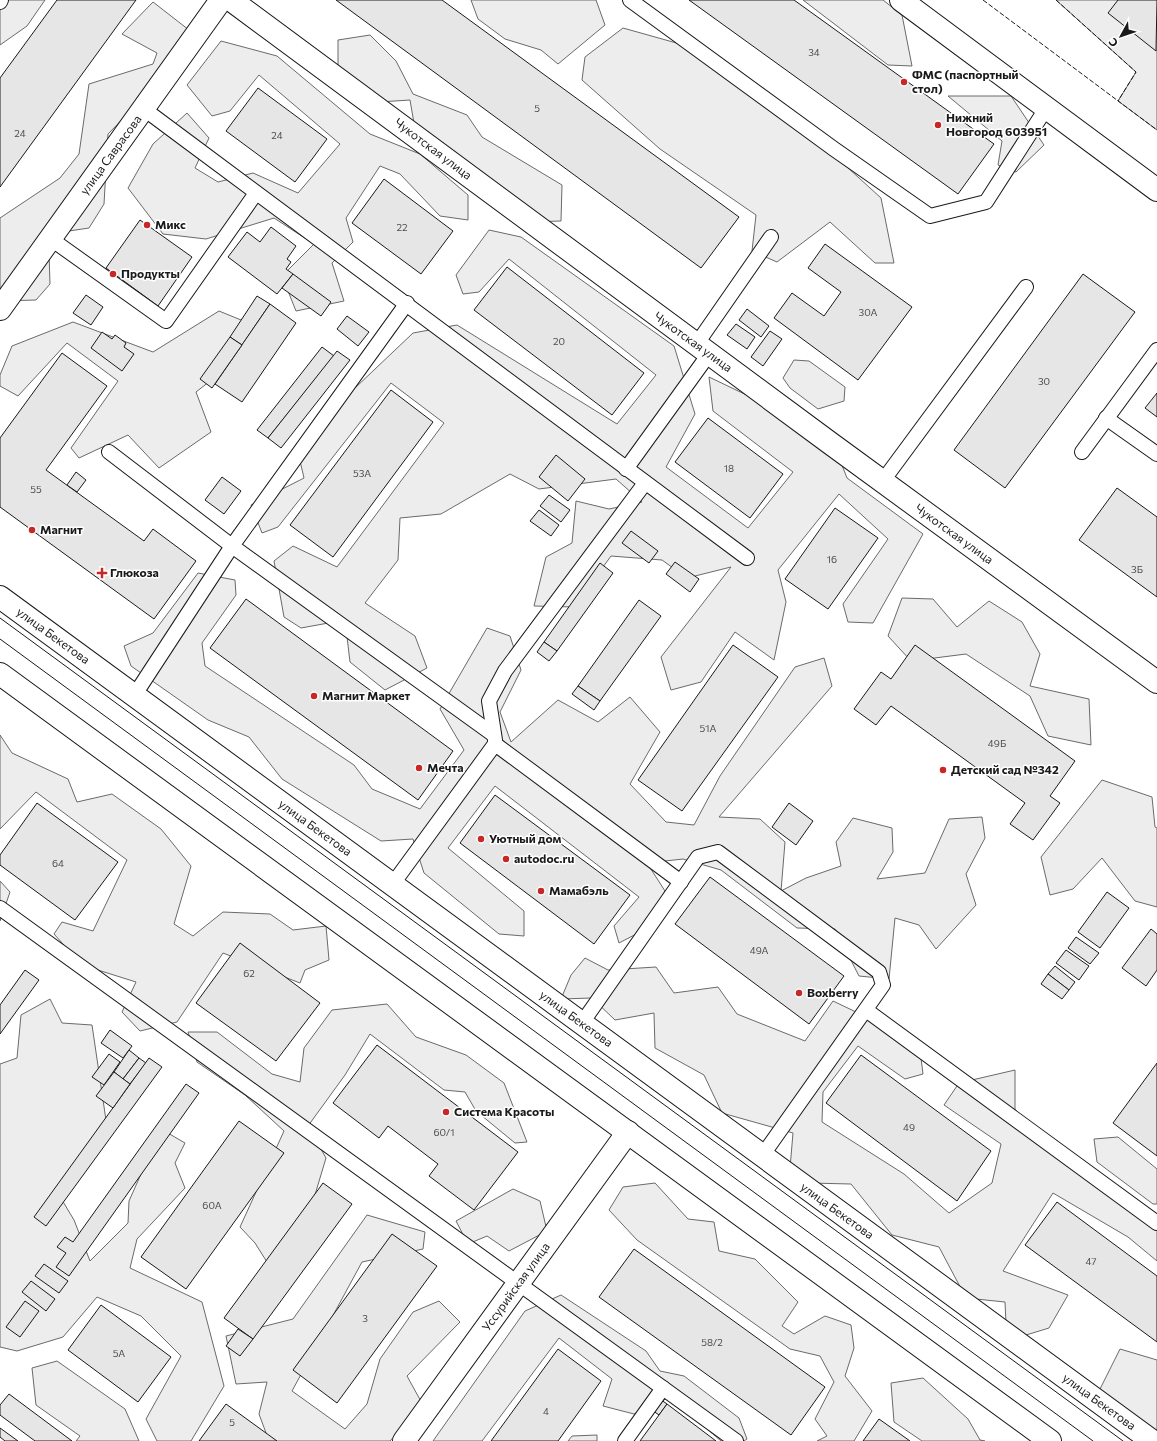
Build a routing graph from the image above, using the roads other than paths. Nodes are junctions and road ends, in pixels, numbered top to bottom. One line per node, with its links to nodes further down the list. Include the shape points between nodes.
1 (221, 0): 6 (main road, улица Саврасова)
2 (231, 0): 14 (main road, Чукотская улица)
3 (630, 0): 5 (lane, via 930,216 986,202)
4 (901, 0): 5 (main road)
5 (1047, 107): 7 (main road)
6 (144, 109): 8 (lane); 10 (main road, улица Саврасова)
7 (1157, 190)
8 (256, 193): 10 (lane, via 166,321); 12 (lane)
9 (771, 237): 14 (lane)
10 (51, 239): 13 (main road, улица Саврасова)
11 (1026, 286): 21 (lane)
12 (407, 303): 20 (lane); 23 (lane)
13 (0, 309)
14 (703, 349): 20 (lane); 21 (main road, Чукотская улица)
15 (1157, 350): 16 (lane)
16 (1106, 418): 18 (lane); 19 (lane)
17 (109, 452): 23 (lane)
18 (1082, 452)
19 (1157, 454)
20 (626, 469): 22 (lane)
21 (882, 482): 27 (main road, Чукотская улица)
22 (645, 483): 24 (lane); 29 (lane, via 505,671 489,701)
23 (232, 546): 28 (lane); 29 (lane)
24 (747, 558)
25 (0, 597): 28 (main road, улица Бекетова)
26 (0, 674): 35 (main road)
27 (1157, 682)
28 (134, 696): 31 (main road, улица Бекетова)
29 (494, 740): 30 (lane); 31 (lane)
30 (681, 882): 33 (lane, via 698,857 718,852 879,972 883,985); 34 (lane)
31 (392, 884): 34 (main road, улица Бекетова)
32 (0, 908): 38 (lane)
33 (866, 1010): 36 (lane); 37 (lane)
34 (582, 1023): 36 (main road, улица Бекетова)
35 (628, 1132): 38 (main road, Уссурийская улица); 43 (main road)
36 (762, 1156): 44 (main road, улица Бекетова)
37 (1157, 1223)
38 (518, 1284): 39 (lane); 40 (main road, Уссурийская улица)
39 (663, 1388): 41 (lane); 42 (lane)
40 (404, 1441)
41 (625, 1441)
42 (736, 1441)
43 (1050, 1441)
44 (1152, 1441)

